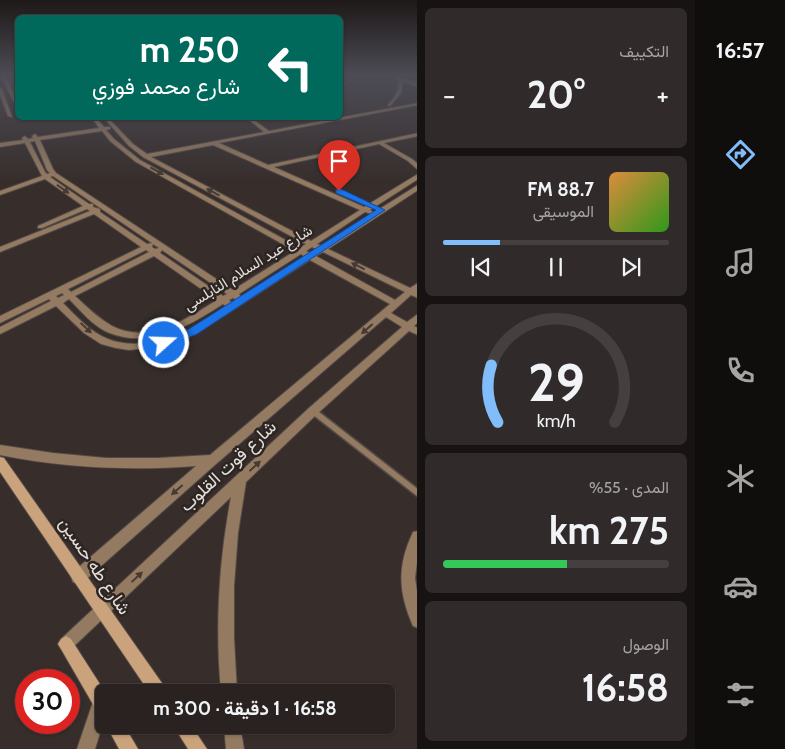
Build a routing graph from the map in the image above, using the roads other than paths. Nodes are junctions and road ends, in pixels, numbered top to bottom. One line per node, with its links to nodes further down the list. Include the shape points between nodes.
1 (7, 110): 7 (street)
2 (360, 110): 6 (street)
3 (387, 110): 10 (street)
4 (15, 111): 7 (street)
5 (0, 113): 7 (street)
6 (343, 113)
7 (9, 114): 8 (street); 9 (street)
8 (15, 114)
9 (0, 117)
10 (343, 118)
11 (95, 120): 18 (street)
12 (108, 120): 16 (street)
13 (252, 120): 19 (street)
14 (307, 120): 17 (street)
15 (335, 120): 20 (street)
16 (113, 126): 18 (street); 31 (street)
17 (272, 126): 19 (street); 20 (street)
18 (101, 128): 23 (street); 32 (street)
19 (262, 128): 21 (street); 26 (street)
20 (278, 131): 21 (street)
21 (269, 133): 27 (street)
22 (417, 134): 28 (street)
23 (36, 138): 25 (street); 39 (street)
24 (417, 139): 30 (street)
25 (25, 140): 29 (street); 40 (street)
26 (215, 140): 27 (street); 31 (street, via 204,138); 33 (street); 37 (street, via 267,167)
27 (226, 141): 37 (street)
28 (386, 143): 30 (street); 36 (street); 37 (street, via 378,142); 38 (street)
29 (0, 144)
30 (393, 144): 35 (street)
31 (138, 151): 32 (street); 33 (street)
32 (126, 153): 34 (street)
33 (146, 156): 34 (street); 52 (street, one-way to 33)
34 (134, 158): 57 (street, one-way to 57)
35 (417, 158)
36 (417, 167)
37 (277, 168): 38 (street); 48 (street)
38 (288, 168): 48 (street)
39 (52, 172): 40 (street); 45 (street)
40 (44, 175): 42 (street); 44 (street); 46 (street, one-way to 46)
41 (417, 177): 48 (street, شارع عبد السلام النابلسى)
42 (0, 187)
43 (417, 188): 48 (street, شارع عبد السلام النابلسى)
44 (0, 193)
45 (96, 202): 46 (street); 47 (street)
46 (87, 206): 49 (street); 51 (street)
47 (104, 207): 49 (street); 50 (street)
48 (374, 210): 52 (street, شارع عبد السلام النابلسى); 55 (street, شارع عبد السلام النابلسى)
49 (95, 211): 53 (street); 56 (street)
50 (156, 242): 53 (street); 54 (street)
51 (0, 244)
52 (312, 244): 55 (street); 57 (street, شارع عبد السلام النابلسى)
53 (146, 247): 58 (street); 61 (street)
54 (164, 248): 58 (street); 62 (street)
55 (322, 249): 59 (street, شارع عبد السلام النابلسى); 60 (street, one-way to 55)
56 (0, 250)
57 (302, 251): 59 (street); 62 (street, شارع عبد السلام النابلسى)
58 (154, 252): 61 (street); 64 (street)
59 (310, 256): 65 (street, شارع عبد السلام النابلسى); 66 (street)
60 (415, 291): 66 (street, شارع قوت القلوب)
61 (67, 292): 63 (street); 64 (street, شارع عبد السلام النابلسى, via 100,324 128,334 145,335 179,328)
62 (233, 294): 64 (street, شارع عبد السلام النابلسى); 65 (street)
63 (54, 298): 67 (street, شارع عبد السلام النابلسى, one-way to 67, via 94,336 134,346 178,339); 70 (street); 72 (street)
64 (223, 300): 67 (street)
65 (242, 300): 67 (street, شارع عبد السلام النابلسى)
66 (396, 304): 68 (street, شارع قوت القلوب)
67 (232, 307)
68 (385, 313): 71 (street); 75 (street, شارع قوت القلوب, one-way to 75)
69 (417, 317): 71 (street, شارع قوت القلوب)
70 (0, 320)
71 (412, 329): 73 (street, شارع قوت القلوب)
72 (0, 331)
73 (313, 411): 77 (street, شارع قوت القلوب, one-way to 73); 78 (lane)
74 (0, 450): 75 (street, via 98,463)
75 (212, 460): 80 (street, شارع قوت القلوب, one-way to 80)
76 (0, 462): 80 (street, شارع طه حسين)
77 (240, 480): 81 (street, شارع قوت القلوب, one-way to 77); 84 (street, via 231,526 226,580)
78 (417, 492)
79 (417, 539): 82 (street, via 407,567 408,586)
80 (78, 577): 81 (street, شارع طه حسين)
81 (101, 611): 83 (street, شارع طه حسين); 85 (street, شارع قوت القلوب, via 66,644)
82 (417, 617)
83 (152, 684)
84 (228, 684)
85 (95, 693)
86 (95, 724): 90 (street)
87 (120, 734): 91 (street)
88 (187, 734): 92 (street)
89 (233, 734): 93 (street)
90 (86, 749)
91 (129, 749)
92 (198, 749)
93 (235, 749)

